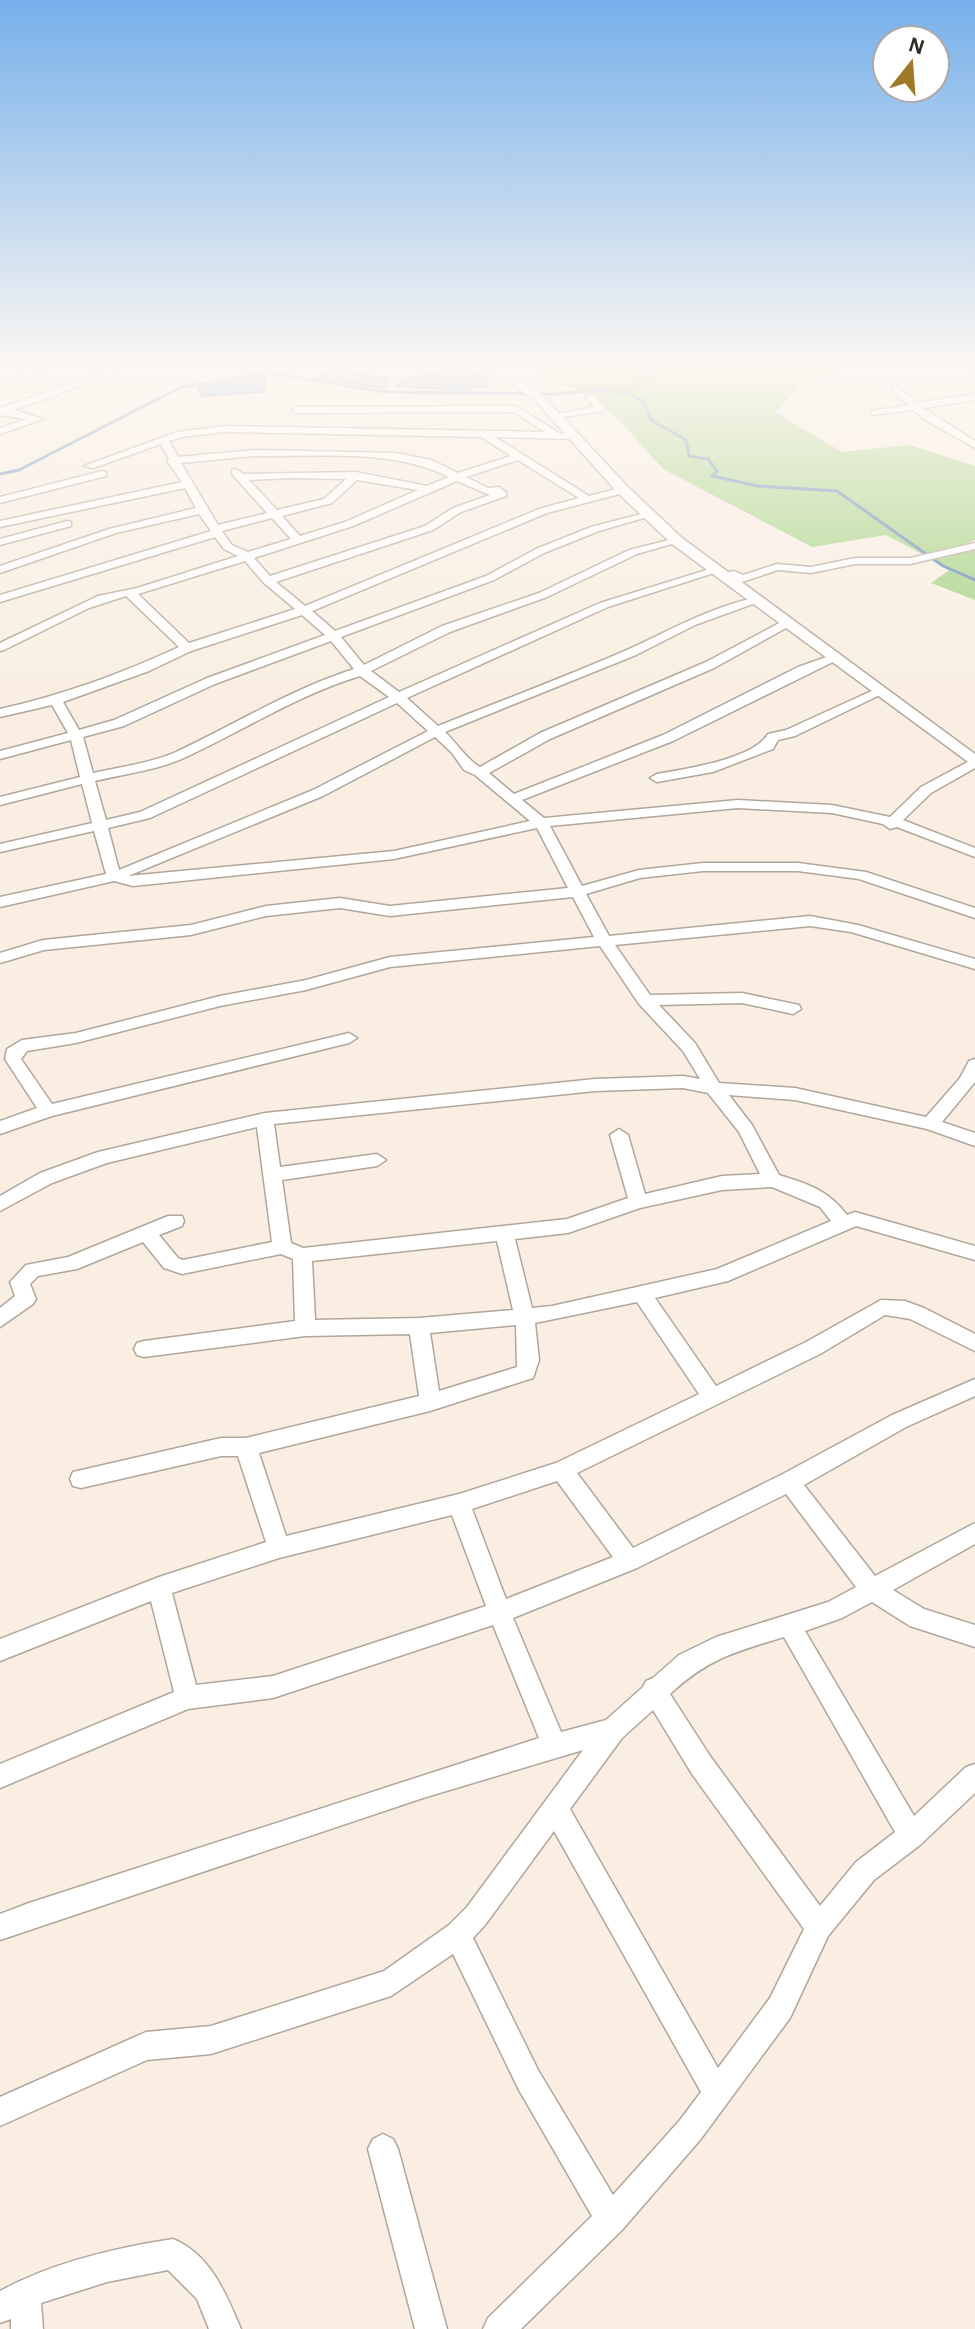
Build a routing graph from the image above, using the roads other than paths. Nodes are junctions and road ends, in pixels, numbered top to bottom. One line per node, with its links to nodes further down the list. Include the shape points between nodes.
1 (99, 475): 17 (street)
2 (103, 475): 15 (street)
3 (182, 475): 12 (street)
4 (240, 475): 11 (street)
5 (356, 475): 11 (street); 13 (street); 19 (street, via 328,501)
6 (456, 475): 10 (street)
7 (463, 475): 10 (street)
8 (549, 475): 16 (street)
9 (609, 475): 14 (main road)
10 (459, 476): 13 (street); 31 (street, via 502,494 457,510 429,528)
11 (244, 477): 19 (street)
12 (189, 484): 15 (street); 18 (street)
13 (429, 490): 24 (street)
14 (623, 490): 16 (street); 20 (main road)
15 (125, 495): 21 (street)
16 (587, 499): 35 (street, via 543,511)
17 (0, 500)
18 (202, 510): 23 (street); 29 (street, via 113,531)
19 (273, 515): 23 (street); 24 (street)
20 (649, 515): 25 (main road); 37 (street, via 595,529 490,578)
21 (0, 524)
22 (67, 524): 26 (street)
23 (216, 531): 28 (street, via 228,547); 33 (street)
24 (298, 540): 28 (street)
25 (677, 541): 30 (main road); 41 (street, via 633,552 543,595 446,629)
26 (0, 542)
27 (975, 546): 30 (street, via 921,559 855,561 811,570 777,567 742,579)
28 (247, 556): 31 (street); 32 (street)
29 (0, 570)
30 (721, 573): 34 (main road); 43 (street, via 604,605)
31 (268, 581): 35 (street)
32 (128, 591): 38 (street); 39 (street)
33 (0, 599)
34 (758, 600): 36 (main road); 46 (street, via 691,622 632,652)
35 (302, 611): 37 (street); 39 (street)
36 (789, 623): 40 (main road); 50 (street, via 710,665 545,736)
37 (334, 636): 41 (street); 47 (street, via 211,681 119,723)
38 (0, 647)
39 (187, 648): 44 (street)
40 (835, 658): 42 (main road); 53 (street, via 668,738)
41 (362, 671): 43 (street); 52 (street, via 260,712 178,756)
42 (880, 692): 49 (main road); 51 (street, via 773,737 768,746 736,760)
43 (398, 697): 46 (street); 57 (street, via 159,809)
44 (56, 700): 45 (street); 47 (street)
45 (0, 713)
46 (437, 731): 50 (street); 60 (street, via 318,793)
47 (76, 735): 48 (street); 52 (street)
48 (0, 755)
49 (972, 757): 56 (street)
50 (480, 772): 53 (street)
51 (657, 778)
52 (89, 781): 54 (street); 57 (street)
53 (511, 800): 55 (street)
54 (0, 801)
55 (541, 823): 56 (street, via 738,804 832,809); 60 (street, via 394,855 162,882); 61 (street)
56 (890, 825): 59 (street, via 901,824)
57 (101, 828): 58 (street); 60 (street)
58 (0, 848)
59 (975, 853)
60 (114, 877): 62 (street)
61 (576, 892): 63 (street, via 639,874 703,867 798,867 861,875); 64 (street); 65 (street, via 390,911 340,903 266,911 191,930 31,947)
62 (0, 902)
63 (975, 913)
64 (604, 941): 66 (street, via 810,921 853,928); 67 (street); 72 (street, via 390,962 76,1038 22,1046 13,1059)
65 (0, 958)
66 (975, 964)
67 (645, 1000): 68 (street, via 742,998); 71 (street, via 689,1047)
68 (793, 1009)
69 (349, 1038): 72 (street)
70 (975, 1065): 74 (street)
71 (714, 1088): 73 (street, via 683,1082 595,1085); 74 (street, via 795,1094); 80 (street, via 746,1129)
72 (48, 1111): 75 (street)
73 (265, 1119): 79 (street); 82 (street, via 104,1157 46,1178)
74 (930, 1124): 77 (street)
75 (0, 1128)
76 (619, 1135): 81 (street)
77 (975, 1140)
78 (377, 1160): 79 (street)
79 (273, 1175): 87 (street)
80 (772, 1180): 81 (street, via 698,1186); 84 (street, via 814,1193)
81 (638, 1202): 86 (street, via 568,1226)
82 (0, 1204)
83 (175, 1221): 85 (street)
84 (842, 1222): 88 (street, via 870,1220); 90 (street, via 721,1276)
85 (147, 1233): 87 (street, via 171,1263 182,1267); 92 (street, via 70,1264 33,1270 20,1282 26,1299)
86 (504, 1233): 89 (street); 91 (street)
87 (282, 1247): 89 (street)
88 (975, 1253)
89 (302, 1255): 94 (street)
90 (643, 1296): 91 (street); 98 (street)
91 (524, 1317): 93 (street); 99 (street, via 526,1372)
92 (0, 1319)
93 (419, 1326): 94 (street); 99 (street)
94 (305, 1328): 96 (street)
95 (975, 1343): 98 (street, via 893,1305)
96 (144, 1349)
97 (975, 1387): 103 (street, via 899,1421)
98 (711, 1395): 101 (street)
99 (430, 1402): 100 (street)
100 (246, 1447): 102 (street, via 221,1447); 106 (street)
101 (562, 1470): 104 (street); 107 (street)
102 (81, 1479)
103 (789, 1482): 107 (street); 109 (street)
104 (459, 1504): 106 (street); 110 (street)
105 (975, 1533): 109 (street)
106 (279, 1548): 108 (street)
107 (629, 1561): 110 (street)
108 (159, 1587): 113 (street); 115 (street)
109 (872, 1590): 111 (street, via 834,1611); 112 (street, via 918,1618)
110 (498, 1613): 115 (street, via 273,1687); 117 (street)
111 (789, 1624): 114 (street, via 724,1645 687,1663); 121 (street)
112 (975, 1636)
113 (0, 1650)
114 (654, 1689): 116 (street); 123 (street, via 701,1765)
115 (187, 1698): 118 (street)
116 (613, 1730): 117 (street); 120 (street)
117 (554, 1745): 122 (street, via 57,1904)
118 (0, 1776)
119 (975, 1776): 121 (street)
120 (555, 1807): 124 (street); 125 (street)
121 (911, 1836): 123 (street, via 865,1871)
122 (0, 1927)
123 (819, 1927): 125 (street, via 780,2008)
124 (458, 1934): 126 (street, via 391,1982 211,2040 146,2046); 128 (street, via 541,2106)
125 (717, 2093): 128 (street)
126 (0, 2112)
127 (383, 2149): 132 (street)
128 (611, 2219): 133 (street)
129 (12, 2300): 130 (street); 131 (street, via 143,2258 173,2254 208,2288)
130 (27, 2329)
131 (225, 2329)
132 (431, 2329)
133 (499, 2329)

